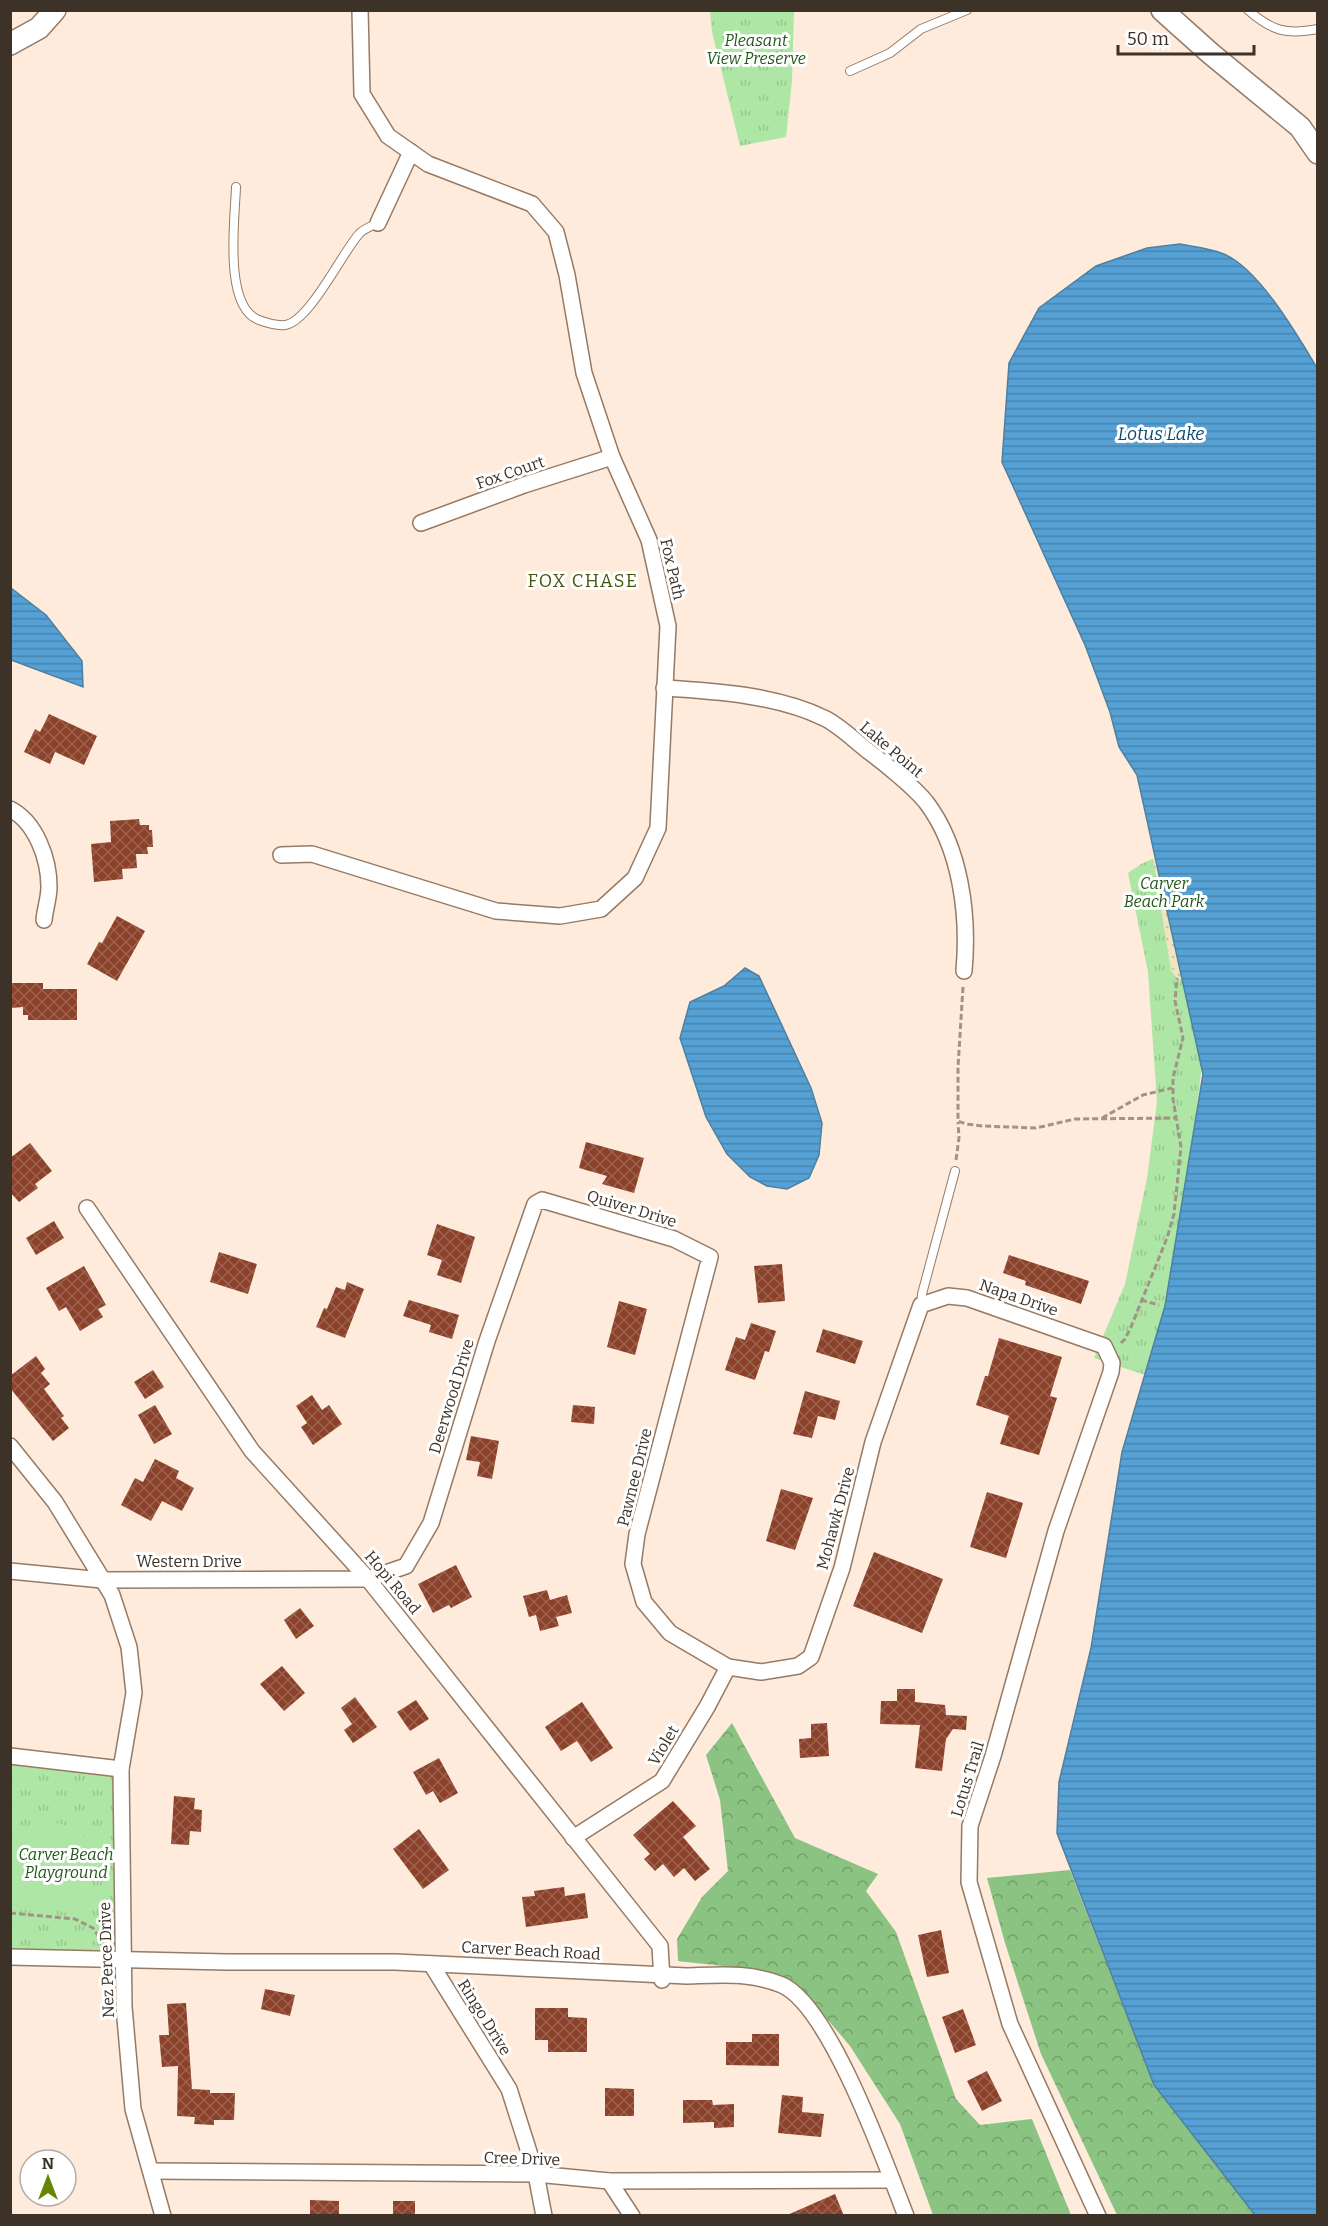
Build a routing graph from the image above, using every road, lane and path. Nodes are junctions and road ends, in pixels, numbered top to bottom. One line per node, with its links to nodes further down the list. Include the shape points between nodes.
1 (55, 10): 7 (street, via 39,28)
2 (360, 10): 9 (street, Fox Path, via 362,94 388,136)
3 (967, 10): 8 (lane, via 921,29 890,52)
4 (1162, 10): 10 (street, via 1300,127)
5 (1248, 10): 6 (lane, via 1279,31 1299,33)
6 (1317, 29)
7 (10, 44)
8 (850, 71)
9 (411, 152): 12 (street); 13 (street, Fox Path, via 428,164 532,204 556,232 584,374)
10 (1317, 153)
11 (236, 187): 12 (lane, via 234,273 239,300 255,318 272,325 287,325 303,313 360,233)
12 (378, 223)
13 (612, 457): 14 (street, Fox Court); 15 (street, Fox Path, via 649,540 668,626)
14 (422, 524)
15 (664, 688): 17 (street, Fox Path, via 658,828 635,878 601,909 560,916 496,911 312,854); 19 (street, Lake Point, via 715,691 785,704 825,718 926,801 950,844 960,887 967,939)
16 (10, 809): 18 (street, via 26,821 39,841 49,887)
17 (281, 855)
18 (44, 920)
19 (964, 971): 24 (path)
20 (1177, 978): 21 (path, via 1175,1001 1183,1038)
21 (1173, 1088): 22 (path); 23 (path, via 1143,1095)
22 (1178, 1118): 23 (path); 29 (path, via 1181,1147 1174,1214)
23 (1101, 1119): 24 (path, via 1075,1119 1028,1128)
24 (958, 1121): 25 (path)
25 (955, 1171): 30 (lane)
26 (542, 1200): 28 (street, Quiver Drive, via 674,1239); 35 (street, Deerwood Drive, via 535,1204 487,1341 431,1523 406,1566)
27 (87, 1208): 35 (street, Hopi Road, via 252,1452)
28 (710, 1257): 37 (street, Pawnee Drive, via 633,1564 644,1602 670,1634)
29 (1141, 1300): 31 (path); 32 (path, via 1125,1339)
30 (921, 1305): 32 (street, Napa Drive, via 948,1296 967,1298); 37 (street, Mohawk Drive, via 873,1442 842,1568 811,1657 798,1666 761,1672)
31 (1159, 1305)
32 (1106, 1349): 55 (street, Lotus Trail, via 1111,1372 1056,1531 970,1826 969,1882 1010,2024)
33 (10, 1446): 36 (street, Nez Perce Drive, via 55,1502)
34 (10, 1571): 36 (street, Western Drive)
35 (368, 1579): 36 (street, Western Drive); 40 (street, Hopi Road)
36 (102, 1580): 39 (street, Nez Perce Drive, via 112,1595 129,1647 134,1693)
37 (728, 1667): 40 (street, Violet, via 662,1781)
38 (10, 1756): 39 (street)
39 (121, 1769): 44 (street, Nez Perce Drive)
40 (573, 1838): 46 (street, Hopi Road, via 660,1946)
41 (10, 1913): 43 (path, via 75,1919 86,1924 104,1944)
42 (10, 1957): 43 (street, Carver Beach Road)
43 (103, 1959): 44 (street, Carver Beach Road)
44 (123, 1960): 45 (street, Carver Beach Road); 47 (street, Nez Perce Drive, via 133,2109)
45 (431, 1964): 46 (street, Carver Beach Road); 48 (street, Ringo Drive, via 509,2089)
46 (662, 1977): 49 (street, Carver Beach Road, via 757,1977 784,1986 799,1998 821,2025 863,2106)
47 (151, 2171): 48 (street, Cree Drive); 51 (street, Nez Perce Drive)
48 (536, 2174): 50 (street, Cree Drive); 52 (street, Ringo Drive)
49 (892, 2180): 50 (street, Cree Drive); 54 (street, Carver Beach Road)
50 (609, 2181): 53 (street)
51 (163, 2216)
52 (544, 2216)
53 (632, 2216)
54 (906, 2216)
55 (1098, 2216)

